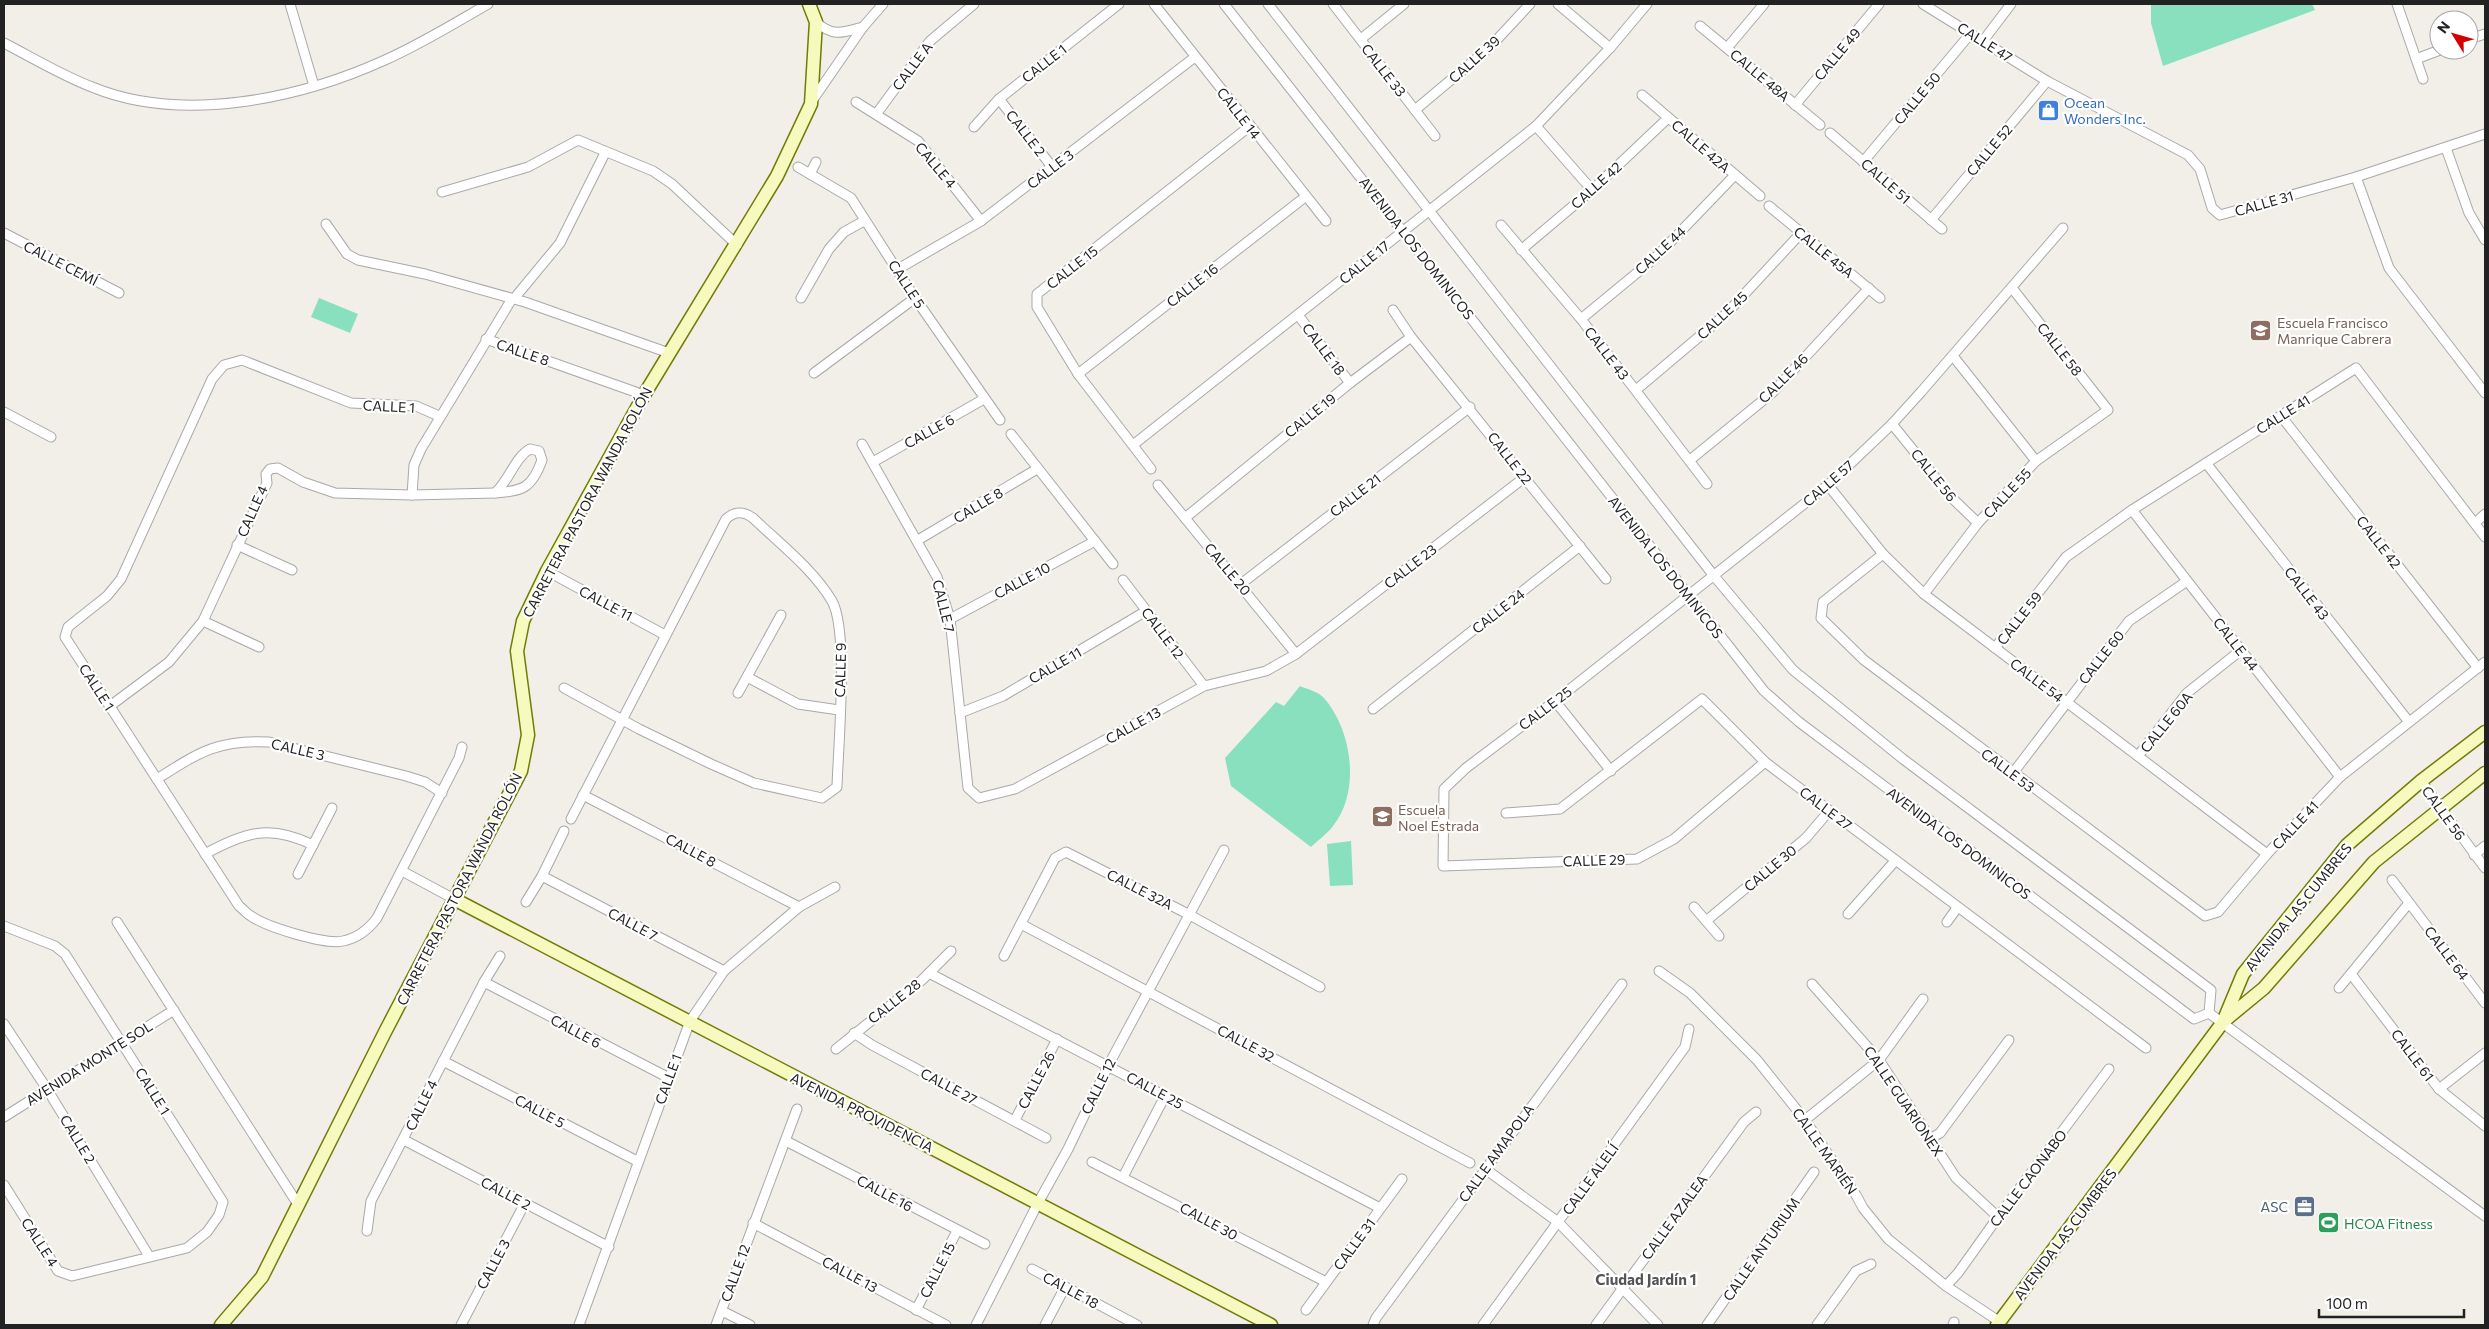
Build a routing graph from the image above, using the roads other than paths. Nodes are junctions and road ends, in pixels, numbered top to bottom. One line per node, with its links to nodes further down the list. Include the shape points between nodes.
1 (290, 4): 34 (street)
2 (488, 4): 34 (street, via 386,60)
3 (809, 4): 20 (street, CARRETERA PASTORA WANDA ROLÓN)
4 (883, 4): 21 (street)
5 (974, 4): 41 (street, CALLE A, via 930,41)
6 (1119, 4): 36 (street, CALLE 1)
7 (1154, 4): 30 (street, CALLE 14)
8 (1224, 4): 73 (street, AVENIDA LOS DOMINICOS)
9 (1268, 4): 64 (street)
10 (1333, 4): 24 (street, CALLE 33)
11 (1404, 4): 24 (street)
12 (1530, 4): 40 (street, CALLE 39, via 1490,47)
13 (1558, 4): 27 (street)
14 (1647, 4): 27 (street, CALLE 17)
15 (1764, 4): 28 (street)
16 (1879, 4): 39 (street, CALLE 49)
17 (1923, 4): 23 (street, CALLE 47)
18 (2011, 4): 25 (street)
19 (2397, 4): 31 (street)
20 (816, 22): 21 (street, via 835,34); 38 (street, CARRETERA PASTORA WANDA ROLÓN)
21 (862, 26): 38 (street)
22 (1700, 26): 28 (street, CALLE 48A)
23 (1971, 33): 25 (street, CALLE 47); 53 (street, CALLE 50)
24 (1361, 39): 40 (street, CALLE 33)
25 (1983, 41): 33 (street, CALLE 47)
26 (4, 43): 34 (street, via 93,88 165,105 231,104)
27 (1610, 48): 45 (street, CALLE 17)
28 (1727, 48): 39 (street, CALLE 48A)
29 (2429, 54): 31 (street)
30 (1195, 57): 44 (street, CALLE 14); 55 (street, CALLE 3)
31 (2416, 59): 32 (street)
32 (2423, 79)
33 (2047, 80): 58 (street, CALLE 31, via 2188,155 2200,169 2212,208 2220,215); 66 (street, CALLE 52)
34 (314, 86)
35 (1642, 95): 42 (street, CALLE 42A)
36 (998, 99): 46 (street, CALLE 1); 55 (street, CALLE 2)
37 (856, 102): 41 (street, CALLE 4)
38 (810, 104): 77 (street, CARRETERA PASTORA WANDA ROLÓN, via 777,176)
39 (1795, 105): 43 (street, CALLE 48A)
40 (1415, 110): 49 (street, CALLE 33)
41 (877, 113): 68 (street, CALLE 4, via 918,142)
42 (1668, 118): 57 (street, CALLE 42A); 59 (street, CALLE 42)
43 (1820, 125)
44 (1250, 126): 62 (street, CALLE 14); 96 (street, CALLE 15, via 1037,294 1037,308)
45 (1536, 126): 59 (street); 64 (street, CALLE 17)
46 (974, 127)
47 (1830, 133): 53 (street, CALLE 51)
48 (2485, 134): 50 (street, CALLE 31)
49 (1435, 136)
50 (2446, 148): 58 (street, CALLE 31); 76 (street, via 2469,213)
51 (606, 153): 60 (street, via 576,140 528,167); 77 (street, via 653,171 672,184); 83 (street, via 560,242)
52 (816, 162): 56 (street)
53 (1864, 162): 66 (street, CALLE 51)
54 (798, 167): 56 (street, CALLE 5)
55 (1053, 168): 68 (street, CALLE 3)
56 (810, 174): 67 (street, CALLE 5, via 852,198)
57 (1735, 175): 61 (street, CALLE 42A); 90 (street, CALLE 44, via 1656,258)
58 (2356, 177): 99 (street, via 2389,268)
59 (1592, 190): 78 (street, CALLE 42)
60 (442, 192)
61 (1760, 196)
62 (1305, 197): 65 (street, CALLE 14); 96 (street, CALLE 16)
63 (1769, 206): 75 (street, CALLE 45A)
64 (1430, 209): 73 (street, CALLE 17); 139 (street)
65 (1326, 220)
66 (1931, 220): 72 (street, CALLE 51)
67 (864, 221): 79 (street, CALLE 5); 84 (street, via 844,232 829,249)
68 (981, 221): 79 (street, CALLE 3)
69 (326, 224): 93 (street, via 348,254 358,260 425,274 525,302)
70 (1501, 225): 78 (street, CALLE 43)
71 (2063, 228): 81 (street, CALLE 57)
72 (1942, 229)
73 (1403, 230): 89 (street, CALLE 17); 146 (street, AVENIDA LOS DOMINICOS)
74 (4, 233): 82 (street, CALLE CEMÍ)
75 (1801, 233): 80 (street, CALLE 45A); 98 (street, CALLE 45, via 1726,314)
76 (2485, 240)
77 (737, 244): 93 (street, CARRETERA PASTORA WANDA ROLÓN)
78 (1522, 250): 90 (street, CALLE 43)
79 (898, 269): 85 (street, CALLE 5)
80 (1870, 288): 86 (street, CALLE 45A); 113 (street, CALLE 46, via 1772,393)
81 (2012, 288): 94 (street, CALLE 57); 103 (street, CALLE 58)
82 (119, 293)
83 (518, 295)
84 (801, 298)
85 (915, 298): 95 (street); 101 (street, CALLE 5)
86 (1880, 298)
87 (510, 302): 92 (street)
88 (1393, 310): 91 (street)
89 (1298, 315): 97 (street, CALLE 18); 112 (street, CALLE 17)
90 (1580, 319): 98 (street, CALLE 43)
91 (1411, 337): 97 (street, CALLE 19); 102 (street, CALLE 22)
92 (486, 340): 100 (street, CALLE 8); 105 (street, CALLE 8)
93 (669, 353): 100 (street, CARRETERA PASTORA WANDA ROLÓN)
94 (1953, 356): 108 (street, CALLE 57); 114 (street)
95 (814, 373)
96 (1078, 374): 112 (street, CALLE 15)
97 (1350, 383): 127 (street, CALLE 19)
98 (1636, 390): 113 (street, CALLE 43)
99 (2485, 393)
100 (644, 395): 138 (street, CARRETERA PASTORA WANDA ROLÓN)
101 (984, 399): 107 (street, CALLE 5); 115 (street, CALLE 6)
102 (1470, 407): 119 (street, CALLE 22); 143 (street, CALLE 21)
103 (2108, 410): 114 (street, CALLE 55)
104 (4, 412): 110 (street)
105 (440, 416): 124 (street, via 414,466); 163 (street, CALLE 1, via 416,406 352,403 242,360 224,365 217,371 121,579 107,596 66,630 66,640)
106 (2281, 416): 116 (street, CALLE 41); 129 (street, CALLE 41, via 2356,368); 156 (street, CALLE 42)
107 (1000, 420)
108 (1892, 424): 122 (street, CALLE 57); 128 (street, CALLE 56, via 1952,498)
109 (1011, 434): 117 (street)
110 (51, 437)
111 (862, 444): 115 (street, CALLE 7)
112 (1133, 444): 118 (street, CALLE 15)
113 (1690, 460): 120 (street, CALLE 43)
114 (2036, 461): 128 (street, CALLE 55)
115 (874, 462): 131 (street, CALLE 7)
116 (2206, 463): 125 (street, CALLE 41); 168 (street, CALLE 43)
117 (1037, 469): 131 (street, CALLE 8); 132 (street)
118 (1151, 469)
119 (1525, 477): 134 (street, CALLE 22); 155 (street, CALLE 23)
120 (1708, 484)
121 (1158, 485): 127 (street, CALLE 20)
122 (1828, 485): 135 (street, CALLE 54); 139 (street, CALLE 57)
123 (496, 492): 123 (street, CALLE 4, via 517,491 528,486 542,460 539,451 530,449 524,453 504,486); 124 (street, CALLE 4)
124 (412, 495): 133 (street, CALLE 4, via 335,493 272,468 266,474 267,483)
125 (2132, 510): 142 (street, CALLE 44); 144 (street, CALLE 41, via 2066,557)
126 (2485, 514): 129 (street)
127 (1185, 518): 143 (street, CALLE 20)
128 (1978, 523): 145 (street, CALLE 55)
129 (2475, 523): 130 (street, CALLE 41)
130 (2485, 537)
131 (918, 540): 149 (street, CALLE 7, via 937,577)
132 (1095, 541): 136 (street); 149 (street, CALLE 10)
133 (237, 545): 137 (street); 150 (street, CALLE 4)
134 (1580, 546): 140 (street, CALLE 22); 164 (street, CALLE 24)
135 (1883, 554): 145 (street, CALLE 54); 174 (street, CALLE 53, via 1823,602 1821,618 1864,660)
136 (1113, 564)
137 (292, 570)
138 (547, 571): 151 (street, CALLE 11); 202 (street, CARRETERA PASTORA WANDA ROLÓN, via 527,610 518,641 528,735 525,759 516,783)
139 (1714, 576): 146 (street, CALLE 57); 232 (street, via 1793,670 1904,759 2211,990)
140 (1606, 579)
141 (1123, 580): 147 (street, CALLE 12)
142 (2186, 581): 154 (street, CALLE 44); 162 (street, CALLE 60, via 2129,621)
143 (1241, 584): 155 (street, CALLE 20)
144 (2043, 587): 153 (street, CALLE 59)
145 (1924, 594): 153 (street, CALLE 54)
146 (1689, 596): 161 (street, CALLE 25); 232 (street, AVENIDA LOS DOMINICOS, via 1764,691 1799,722 2194,1020)
147 (1146, 611): 158 (street, CALLE 12); 166 (street, CALLE 11, via 1003,696)
148 (780, 615): 157 (street)
149 (950, 619): 166 (street, CALLE 7)
150 (203, 621): 152 (street); 163 (street, CALLE 4, via 169,662)
151 (665, 635): 165 (street, CALLE 9, via 726,519 736,512 748,514 818,581 833,603 841,636); 167 (street, CALLE 9)
152 (259, 647)
153 (1996, 648): 162 (street, CALLE 54)
154 (2241, 650): 171 (street, CALLE 60A, via 2186,693); 176 (street, CALLE 44)
155 (1296, 654): 158 (street, CALLE 13, via 1266,671)
156 (2482, 665): 168 (street, CALLE 41)
157 (748, 678): 160 (street); 165 (street, via 798,704)
158 (1204, 686): 180 (street, CALLE 13, via 1015,789 978,798)
159 (564, 688): 167 (street, CALLE 9)
160 (738, 693)
161 (1555, 701): 173 (street); 188 (street, CALLE 25, via 1466,768 1444,789)
162 (2066, 702): 171 (street, CALLE 54); 174 (street, CALLE 60)
163 (110, 706): 177 (street, CALLE 1)
164 (1373, 709)
165 (839, 710): 167 (street, CALLE 9, via 837,787 822,798 754,783)
166 (960, 713): 180 (street, CALLE 7, via 968,788)
167 (623, 720): 181 (street, CALLE 9)
168 (2409, 722): 176 (street, CALLE 41)
169 (2485, 732): 178 (street, AVENIDA LAS CUMBRES)
170 (462, 747): 179 (street, CALLE 1)
171 (2138, 756): 193 (street, CALLE 54)
172 (1765, 762): 173 (street, CALLE 27, via 1702,699); 184 (street, CALLE 27); 188 (street, CALLE 29, via 1674,839 1638,859 1443,866)
173 (1611, 771): 185 (street, CALLE 27, via 1560,809)
174 (2013, 773): 193 (street, CALLE 53, via 2205,916 2218,912)
175 (2485, 773): 183 (street, AVENIDA LAS CUMBRES)
176 (2340, 777): 193 (street, CALLE 41)
177 (157, 779): 179 (street, CALLE 3, via 198,753 216,746 252,740 406,776); 192 (street, CALLE 1)
178 (2421, 781): 183 (street, CALLE 56); 234 (street, AVENIDA LAS CUMBRES, via 2347,844 2243,974)
179 (442, 793): 197 (street, CALLE 1)
180 (973, 793)
181 (583, 796): 186 (street, CALLE 9); 205 (street, CALLE 8)
182 (332, 808): 189 (street)
183 (2441, 808): 194 (street, CALLE 56); 234 (street, AVENIDA LAS CUMBRES, via 2374,862 2264,988)
184 (1829, 811): 195 (street, CALLE 27); 210 (street, CALLE 30, via 1806,838)
185 (1506, 813)
186 (571, 819)
187 (564, 831): 199 (street)
188 (1443, 842)
189 (313, 845): 192 (street, via 287,834 258,832 230,840); 198 (street)
190 (2485, 846): 194 (street)
191 (1224, 850): 208 (street, CALLE 12)
192 (205, 854): 197 (street, CALLE 1, via 239,906 251,916 326,941 341,942 368,930)
193 (2267, 854)
194 (2474, 855): 196 (street, CALLE 56)
195 (1895, 861): 207 (street, CALLE 27); 209 (street)
196 (2485, 868)
197 (402, 871): 202 (street)
198 (298, 874)
199 (542, 876): 203 (street); 219 (street, CALLE 7)
200 (2392, 880): 204 (street, CALLE 64)
201 (835, 887): 205 (street, CALLE 1)
202 (454, 899): 233 (street, AVENIDA PROVIDENCIA); 272 (street, CARRETERA PASTORA WANDA ROLÓN)
203 (526, 902)
204 (2409, 903): 222 (street); 230 (street, CALLE 64)
205 (799, 907): 219 (street, CALLE 1)
206 (1694, 907): 210 (street)
207 (1957, 908): 212 (street); 241 (street, CALLE 27)
208 (1188, 914): 213 (street, CALLE 32A, via 1066,852 1055,858); 226 (street, CALLE 32A); 228 (street, CALLE 12)
209 (1848, 914)
210 (1706, 921): 215 (street)
211 (118, 922): 231 (street)
212 (1947, 922)
213 (1021, 924): 218 (street, CALLE 32A); 228 (street, CALLE 32)
214 (4, 926): 240 (street, CALLE 1, via 55,946 65,954)
215 (1719, 936)
216 (951, 950): 221 (street, CALLE 28)
217 (500, 956): 223 (street, CALLE 4)
218 (1004, 956)
219 (724, 971): 233 (street, CALLE 1)
220 (1659, 971): 256 (street, CALLE MARIÉN, via 1690,994 1757,1060)
221 (929, 973): 237 (street, CALLE 28); 238 (street, CALLE 25)
222 (2351, 974): 227 (street); 250 (street, CALLE 61)
223 (484, 982): 245 (street, CALLE 4); 248 (street, CALLE 6)
224 (1622, 984): 265 (street, CALLE AMAPOLA)
225 (1812, 984): 244 (street, CALLE GUARIONEX)
226 (1320, 987)
227 (2339, 988)
228 (1147, 990): 246 (street, CALLE 12); 264 (street, CALLE 32)
229 (1923, 999): 244 (street)
230 (2485, 1003)
231 (174, 1010): 240 (street, AVENIDA MONTE SOL); 272 (street)
232 (2209, 1013): 234 (street)
233 (690, 1021): 248 (street, CALLE 1); 271 (street, AVENIDA PROVIDENCIA)
234 (2222, 1022): 274 (street); 292 (street, AVENIDA LAS CUMBRES)
235 (4, 1024): 249 (street, CALLE 2)
236 (1689, 1029): 276 (street, CALLE ALELÍ, via 1685,1047)
237 (854, 1033): 242 (street, CALLE 28); 255 (street, CALLE 27)
238 (1057, 1039): 246 (street, CALLE 25); 255 (street, CALLE 26)
239 (2010, 1040): 259 (street, via 1940,1133)
240 (122, 1042): 249 (street, AVENIDA MONTE SOL); 282 (street, CALLE 1, via 223,1202 220,1215 207,1232 187,1248)
241 (2146, 1048)
242 (836, 1049)
243 (2485, 1053): 250 (street)
244 (1879, 1060): 256 (street); 259 (street, CALLE GUARIONEX)
245 (443, 1061): 260 (street, CALLE 4); 262 (street, CALLE 5)
246 (1108, 1066): 251 (street, CALLE 25); 271 (street, CALLE 12, via 1068,1150)
247 (2109, 1070): 275 (street, CALLE CAONABO)
248 (669, 1078): 262 (street, CALLE 1)
249 (47, 1089): 254 (street, AVENIDA MONTE SOL); 282 (street, CALLE 2)
250 (2439, 1089): 257 (street, CALLE 61)
251 (1165, 1096): 267 (street); 273 (street, CALLE 25)
252 (797, 1109): 261 (street, CALLE 12)
253 (1756, 1112): 288 (street, CALLE AZALEA, via 1744,1122)
254 (4, 1117)
255 (1015, 1120): 258 (street, CALLE 27)
256 (1805, 1120): 286 (street, CALLE MARIÉN, via 1863,1208 1888,1239)
257 (2485, 1126)
258 (1046, 1138)
259 (1930, 1139): 275 (street, CALLE GUARIONEX, via 1956,1178)
260 (404, 1140): 270 (street, CALLE 2); 278 (street, CALLE 4, via 371,1201)
261 (786, 1142): 277 (street, CALLE 12); 279 (street, CALLE 16)
262 (637, 1161): 281 (street, CALLE 1)
263 (1092, 1162): 267 (street, CALLE 30)
264 (1470, 1163)
265 (1484, 1168): 276 (street); 303 (street, CALLE AMAPOLA)
266 (1814, 1172): 307 (street, CALLE ANTURIUM)
267 (1123, 1176): 285 (street, CALLE 30)
268 (1402, 1179): 273 (street, CALLE 31)
269 (4, 1185): 282 (street, CALLE 4, via 58,1271 72,1276)
270 (525, 1203): 281 (street, CALLE 2); 294 (street, CALLE 3)
271 (1038, 1203): 299 (street, CALLE 12); 302 (street, AVENIDA PROVIDENCIA)
272 (299, 1206): 293 (street, CARRETERA PASTORA WANDA ROLÓN, via 262,1277)
273 (1380, 1208): 285 (street, CALLE 31)
274 (2485, 1216)
275 (1998, 1217): 286 (street, CALLE CAONABO)
276 (1558, 1222): 288 (street); 304 (street, CALLE ALELÍ)
277 (753, 1223): 289 (street, CALLE 13); 291 (street, CALLE 12)
278 (367, 1231)
279 (957, 1231): 280 (street, CALLE 16); 289 (street, CALLE 15)
280 (985, 1244)
281 (609, 1247): 295 (street, CALLE 1)
282 (149, 1256)
283 (1871, 1264): 308 (street, via 1856,1271)
284 (1032, 1269): 287 (street, CALLE 18)
285 (1326, 1282): 290 (street, CALLE 31)
286 (1946, 1286): 292 (street, CALLE MARIÉN)
287 (1065, 1287): 300 (street); 301 (street, CALLE 18)
288 (1623, 1288): 305 (street, CALLE AZALEA); 306 (street)
289 (916, 1310): 298 (street, CALLE 13)
290 (1306, 1310)
291 (722, 1311): 296 (street, CALLE 12); 297 (street)
292 (1998, 1323)
293 (221, 1325)
294 (462, 1325)
295 (579, 1325)
296 (716, 1325)
297 (750, 1325)
298 (946, 1325)
299 (976, 1325)
300 (1045, 1325)
301 (1137, 1325)
302 (1271, 1325)
303 (1373, 1325)
304 (1483, 1325)
305 (1596, 1325)
306 (1658, 1325)
307 (1707, 1325)
308 (1817, 1325)

